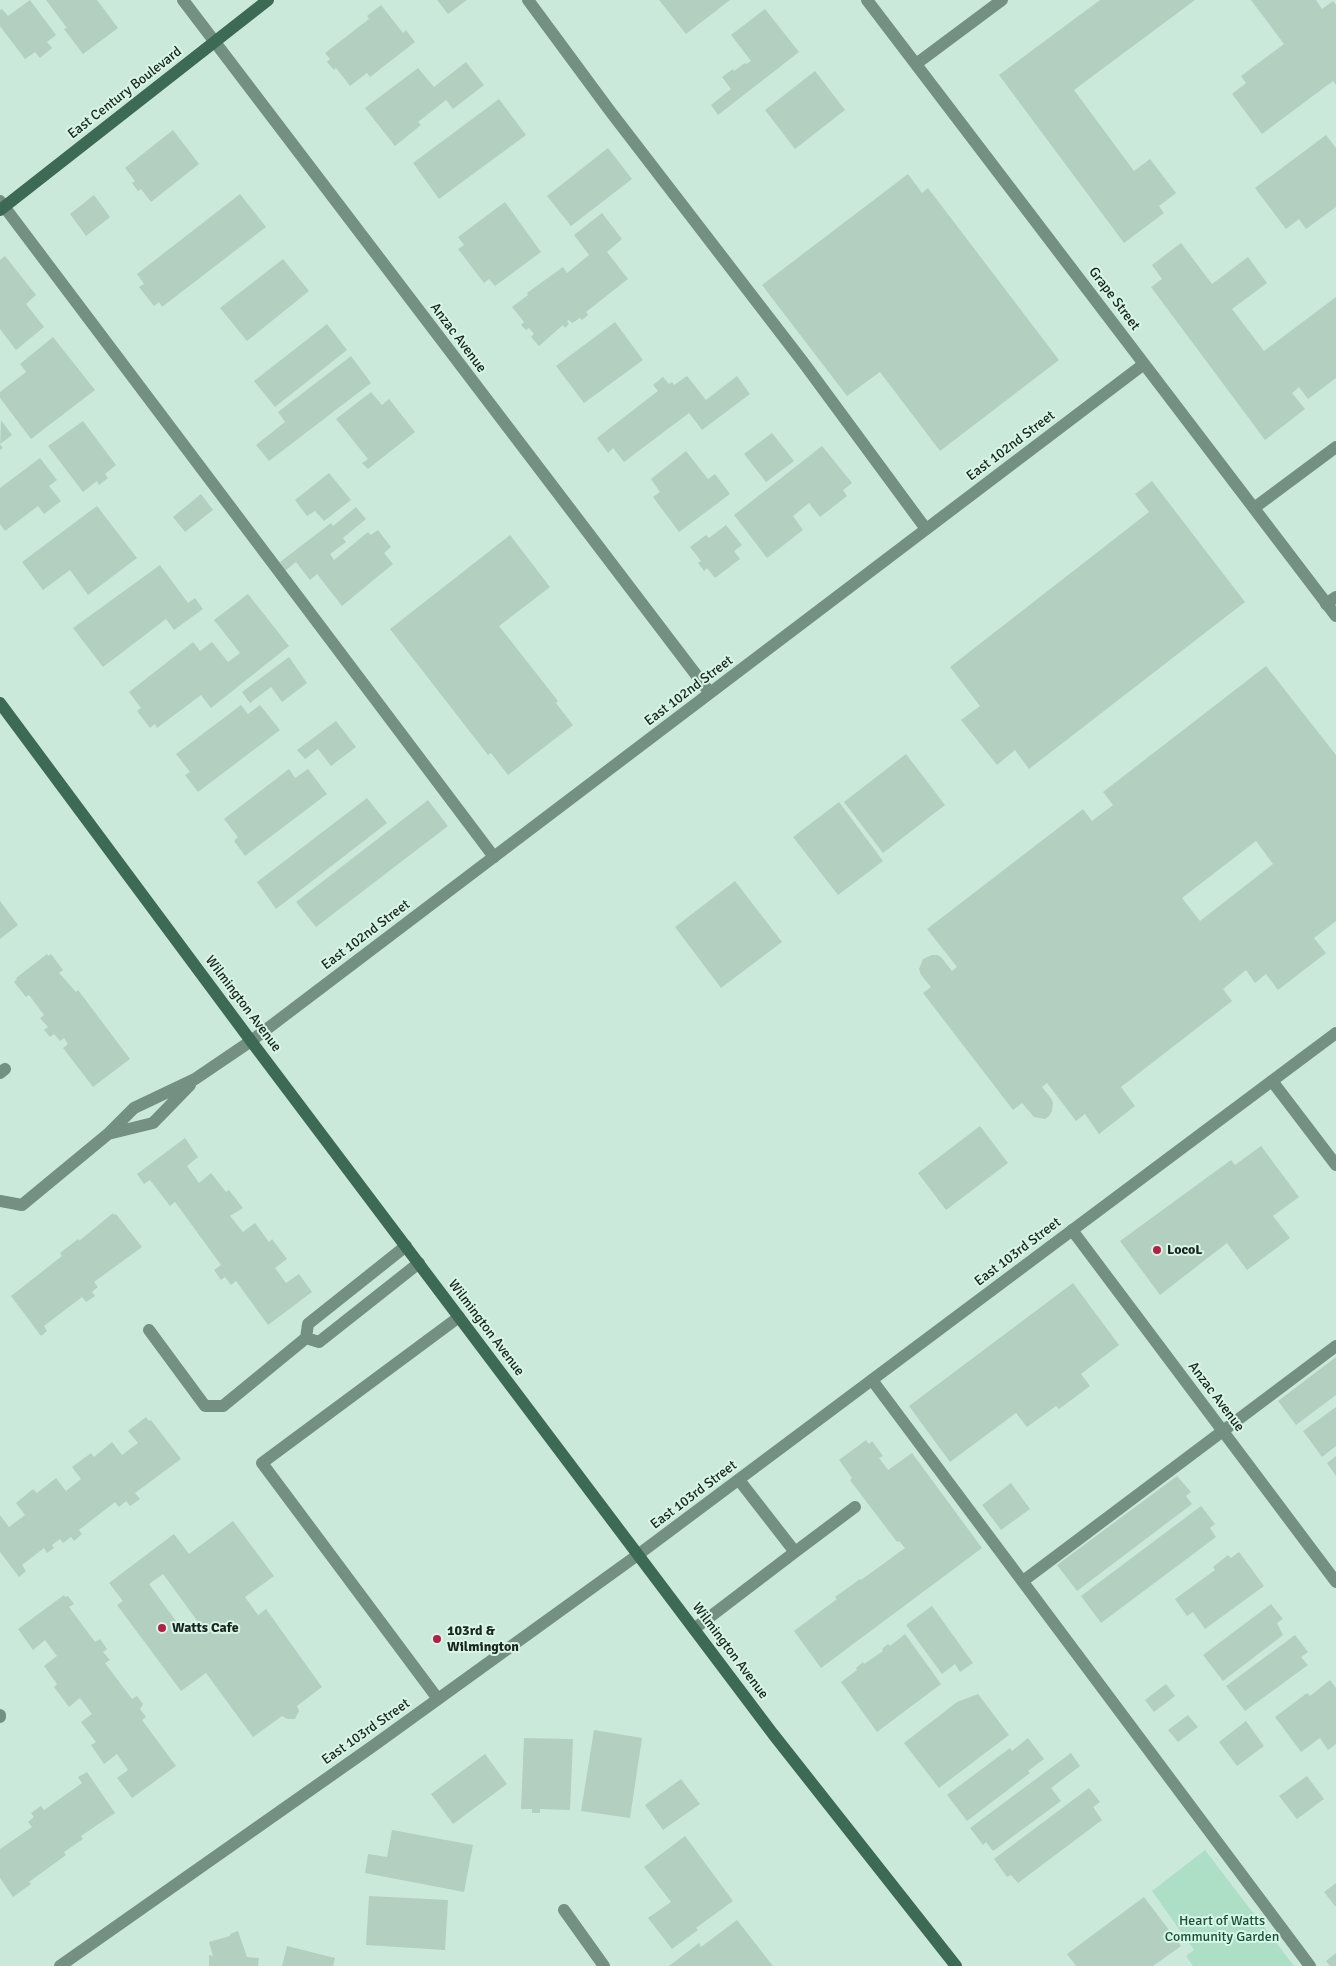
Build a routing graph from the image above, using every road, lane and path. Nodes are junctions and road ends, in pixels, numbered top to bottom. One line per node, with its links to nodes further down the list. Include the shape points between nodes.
1 (183, 0): 6 (street, Anzac Avenue)
2 (268, 0): 6 (main road, East Century Boulevard)
3 (528, 0): 12 (street)
4 (867, 0): 7 (street, Grape Street)
5 (1002, 0): 7 (street)
6 (215, 42): 8 (main road, East Century Boulevard); 15 (street, Anzac Avenue)
7 (916, 64): 9 (street, Grape Street)
8 (2, 206): 17 (street)
9 (1144, 364): 11 (street, Grape Street); 12 (street, East 102nd Street)
10 (1336, 447): 11 (street)
11 (1254, 508): 13 (street, Grape Street)
12 (926, 529): 15 (street, East 102nd Street)
13 (1331, 600): 14 (street, Grape Street)
14 (1336, 616)
15 (710, 694): 17 (street, East 102nd Street)
16 (0, 702): 19 (main road, Wilmington Avenue)
17 (494, 857): 19 (street, East 102nd Street)
18 (1336, 1033): 21 (street, East 103rd Street)
19 (251, 1041): 20 (street, East 102nd Street); 26 (main road, Wilmington Avenue)
20 (196, 1079): 22 (street, via 134,1108); 22 (street, via 153,1123)
21 (1272, 1081): 23 (street); 25 (street, East 103rd Street)
22 (108, 1134): 24 (street, via 22,1205)
23 (1336, 1165)
24 (0, 1201)
25 (1072, 1230): 32 (street, East 103rd Street); 33 (street, Anzac Avenue)
26 (406, 1246): 27 (main road, Wilmington Avenue); 30 (street, via 308,1324)
27 (419, 1263): 28 (main road, Wilmington Avenue); 30 (street, via 319,1342)
28 (459, 1317): 37 (main road, Wilmington Avenue); 41 (street, via 262,1463)
29 (149, 1330): 30 (street, via 205,1406 222,1406)
30 (306, 1338)
31 (1336, 1346): 33 (street)
32 (872, 1380): 34 (street, East 103rd Street); 38 (street)
33 (1224, 1432): 38 (street); 39 (street, Anzac Avenue)
34 (739, 1480): 36 (street); 37 (street, East 103rd Street)
35 (855, 1507): 36 (street)
36 (795, 1552): 40 (street)
37 (639, 1554): 40 (main road, Wilmington Avenue); 41 (street, East 103rd Street)
38 (1023, 1581): 48 (street)
39 (1336, 1582)
40 (694, 1629): 43 (main road, Wilmington Avenue)
41 (438, 1700): 44 (street, East 103rd Street)
42 (564, 1910): 45 (street)
43 (930, 1934): 46 (main road); 47 (main road, Wilmington Avenue)
44 (60, 1966)
45 (604, 1966)
46 (949, 1966)
47 (956, 1966)
48 (1310, 1966)

